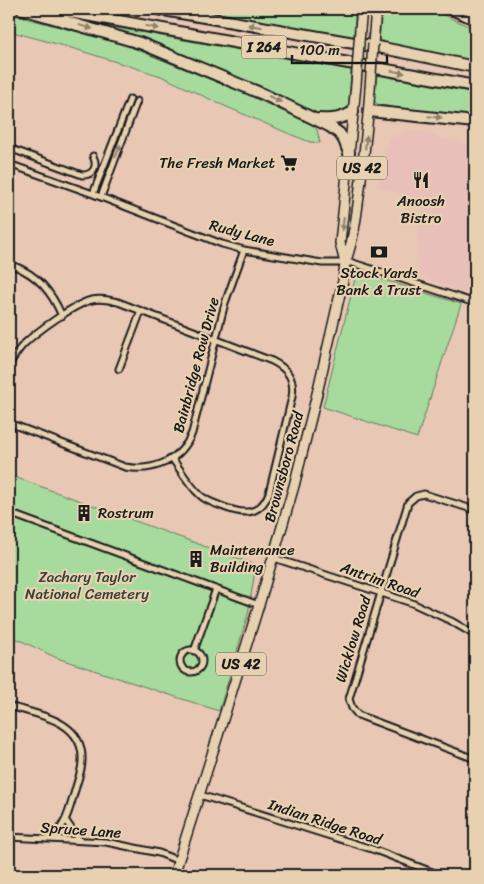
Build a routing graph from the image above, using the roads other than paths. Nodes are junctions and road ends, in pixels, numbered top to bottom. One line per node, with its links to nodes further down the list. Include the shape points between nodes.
1 (22, 9): 14 (highway, one-way to 14, via 140,43)
2 (53, 9): 9 (highway, I 264, one-way to 9)
3 (158, 9): 8 (highway, I 264, one-way to 3)
4 (362, 9): 13 (main road, Brownsboro Road / US 42, bridge)
5 (376, 9): 12 (main road, Brownsboro Road / US 42, bridge)
6 (451, 9): 7 (highway)
7 (475, 20)
8 (475, 67)
9 (475, 86)
10 (130, 99): 20 (street)
11 (137, 101): 21 (street, one-way to 11)
12 (369, 111): 13 (main road); 15 (highway, one-way to 15); 23 (main road, Brownsboro Road / US 42, one-way to 12, via 351,246)
13 (353, 112): 14 (highway, via 332,120); 17 (main road, Brownsboro Road / US 42)
14 (316, 118): 17 (highway, via 338,133)
15 (475, 122)
16 (9, 148): 18 (street, via 82,175 95,169)
17 (349, 154): 23 (main road, Brownsboro Road / US 42, one-way to 23, via 340,243)
18 (93, 156)
19 (9, 164): 20 (street, Rudy Lane)
20 (93, 194): 21 (street, Rudy Lane)
21 (101, 197): 22 (street, Rudy Lane)
22 (244, 250): 23 (street, Rudy Lane, via 322,263); 28 (street, Bainbridge Row Drive, via 230,286)
23 (345, 263): 25 (street, Rudy Lane); 35 (main road, Brownsboro Road / US 42, via 316,398)
24 (12, 265): 27 (street, via 30,273 41,283)
25 (475, 302)
26 (141, 312): 27 (street, via 102,299 88,301); 28 (street); 30 (street)
27 (62, 316): 29 (street, via 23,344)
28 (216, 339): 32 (street, Bainbridge Row Drive, via 190,438); 32 (street, via 272,360 290,375 293,390 269,493 259,508 237,512 207,500)
29 (9, 366)
30 (119, 369)
31 (9, 423): 32 (street, Bainbridge Row Drive, via 126,467 145,468)
32 (172, 458)
33 (475, 510): 37 (street, Wicklow Road, via 424,494 412,499 406,507)
34 (9, 513): 36 (street)
35 (274, 558): 37 (street, Antrim Road); 38 (main road, Brownsboro Road / US 42)
36 (216, 589): 38 (street); 40 (street)
37 (380, 592): 39 (street, Antrim Road, via 433,612); 42 (street, Wicklow Road, via 350,694 352,708 358,715)
38 (259, 605): 43 (main road, Brownsboro Road / US 42)
39 (475, 635)
40 (194, 650): 40 (street, via 200,654 201,664 198,670 188,672 180,665 180,658 187,651)
41 (9, 706): 44 (street, via 55,719 78,740 82,763)
42 (475, 759)
43 (200, 795): 48 (main road, Brownsboro Road / US 42); 50 (street, Indian Ridge Road, via 375,850)
44 (66, 821): 46 (street); 47 (street)
45 (9, 837): 46 (street, Spruce Lane)
46 (52, 839): 47 (street, Spruce Lane)
47 (79, 840): 48 (street, Spruce Lane, via 130,846)
48 (178, 861): 49 (main road, Brownsboro Road / US 42)
49 (174, 875)
50 (440, 875)

